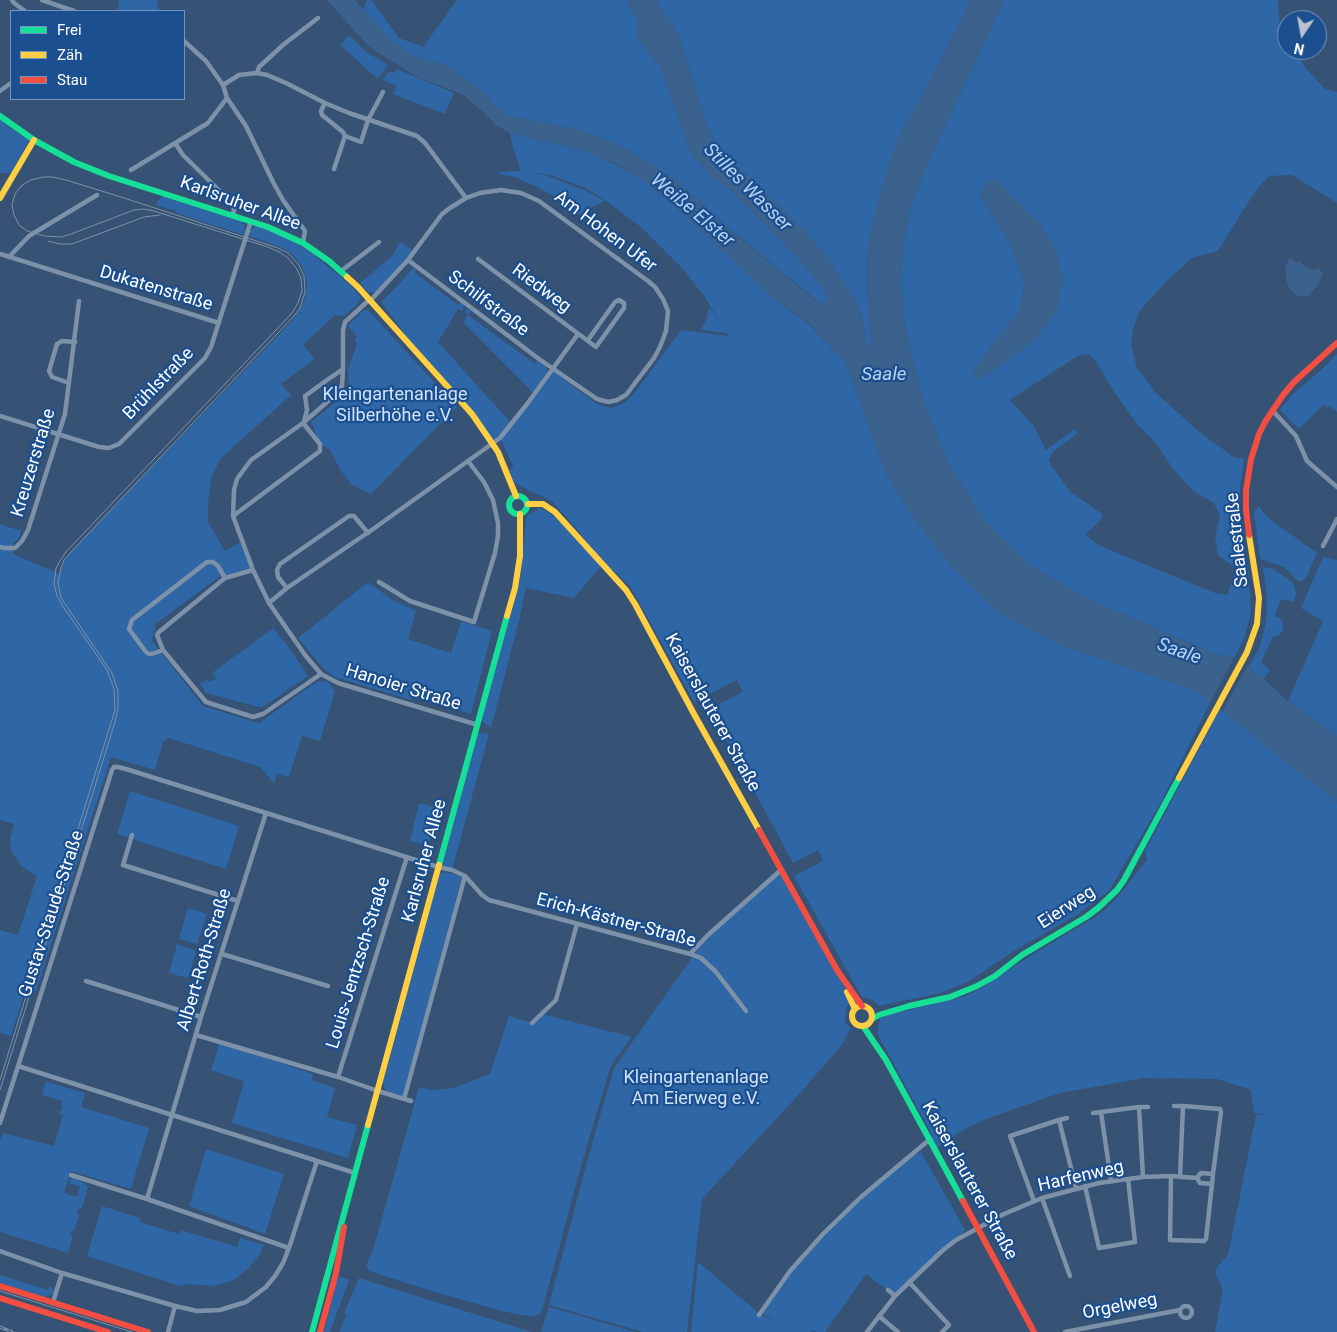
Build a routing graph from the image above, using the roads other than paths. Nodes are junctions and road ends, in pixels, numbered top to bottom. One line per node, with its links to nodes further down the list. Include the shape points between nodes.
1 (12, 0): 3 (street)
2 (42, 0): 4 (street)
3 (24, 10)
4 (63, 10)
5 (318, 18): 7 (street, via 259,67)
6 (185, 42): 8 (street, via 206,61)
7 (257, 73): 8 (street, via 239,75); 11 (street, via 276,78)
8 (223, 85): 10 (street)
9 (383, 92): 13 (street)
10 (227, 98): 16 (street, via 208,123); 25 (street, via 246,126 283,200 305,232)
11 (325, 103): 13 (street); 14 (street, via 322,115)
12 (0, 116): 15 (street, Karlsruher Allee)
13 (368, 120): 14 (street, via 361,142); 21 (street, via 417,136)
14 (345, 136): 17 (street)
15 (34, 140): 20 (street); 22 (street, Karlsruher Allee, via 92,170)
16 (175, 144): 18 (street); 22 (street, via 233,204)
17 (334, 169)
18 (131, 170)
19 (97, 195): 27 (street, via 29,236)
20 (0, 198)
21 (466, 198): 29 (street, Am Hohen Ufer, via 442,214); 38 (street, Am Hohen Ufer, via 500,190 521,193 539,201 655,287 663,299 668,312 664,338 654,358 626,395 609,402 597,399)
22 (233, 215): 23 (street, Karlsruher Allee)
23 (251, 221): 25 (street, Karlsruher Allee); 33 (street, Brühlstraße)
24 (379, 242): 30 (street)
25 (303, 243): 30 (street, Karlsruher Allee)
26 (0, 254): 27 (street, Dukatenstraße)
27 (9, 257): 33 (street, Dukatenstraße)
28 (478, 259): 34 (street, Riedweg)
29 (408, 260): 31 (street, Am Hohen Ufer); 38 (street, Schilfstraße)
30 (341, 271): 31 (street, Karlsruher Allee)
31 (370, 300): 39 (street, Hanoier Straße, via 345,322); 45 (street, Karlsruher Allee, via 449,386)
32 (79, 301): 36 (street, Kreuzerstraße)
33 (219, 323): 44 (street, Brühlstraße, via 205,358 118,444 110,448 99,447)
34 (578, 334): 35 (street, Riedweg); 38 (street)
35 (588, 340): 35 (street, via 596,347 624,308 624,303 615,302)
36 (75, 342): 40 (street, Kreuzerstraße); 40 (street, via 57,344 49,371 52,377)
37 (1337, 342): 41 (street, Saalestraße, via 1294,382)
38 (553, 368): 45 (street)
39 (344, 369): 43 (street, Hanoier Straße, via 342,386); 43 (street, via 305,396 308,410)
40 (69, 383): 44 (street, Kreuzerstraße, via 65,414)
41 (1272, 410): 47 (street, via 1296,436 1307,460); 63 (street, Saalestraße, via 1254,447 1246,491 1259,598 1254,636)
42 (0, 416): 44 (street, Brühlstraße)
43 (303, 423): 51 (street, Hanoier Straße, via 251,460 242,471 234,490); 51 (street, via 320,444 320,450)
44 (58, 434): 55 (street, Kreuzerstraße, via 28,530 15,548)
45 (493, 444): 46 (street); 48 (street, Karlsruher Allee)
46 (468, 461): 53 (street); 58 (street, via 493,500 498,523 495,553 474,622 410,601)
47 (1337, 487)
48 (516, 496): 49 (street, via 522,496); 50 (street, via 509,505 514,513)
49 (528, 504): 50 (street, via 527,510); 70 (street, Kaiserslauterer Straße, via 543,504 555,512 636,604)
50 (520, 514): 64 (street, Karlsruher Allee, via 519,571)
51 (233, 516): 56 (street, Hanoier Straße)
52 (1337, 519): 54 (street)
53 (368, 533): 59 (street); 59 (street, via 354,516 349,516 280,564 278,577)
54 (1323, 546)
55 (0, 547)
56 (253, 570): 57 (street); 60 (street, Hanoier Straße)
57 (225, 578): 61 (street, via 159,632 157,636); 61 (street, via 218,566 207,562 132,620 129,629 146,652 152,654)
58 (379, 582)
59 (287, 588): 60 (street)
60 (269, 603): 62 (street, Hanoier Straße)
61 (163, 650): 62 (street, Hanoier Straße, via 206,702 254,717)
62 (321, 674): 64 (street, Hanoier Straße, via 338,683)
63 (1212, 717): 80 (street, Eierweg, via 1124,880 1109,899 977,986 950,997)
64 (478, 725): 69 (street, Karlsruher Allee)
65 (112, 770): 66 (street, Erich-Kästner-Straße, via 118,766); 90 (street, Gustav-Staude-Straße)
66 (266, 813): 68 (street, Erich-Kästner-Straße); 72 (street, Albert-Roth-Straße)
67 (132, 835): 72 (street, via 124,865)
68 (407, 857): 69 (street, Erich-Kästner-Straße); 91 (street, Louis-Jentzsch-Straße)
69 (438, 867): 71 (street, Erich-Kästner-Straße); 92 (street, Karlsruher Allee)
70 (781, 870): 75 (street); 76 (street, Kaiserslauterer Straße)
71 (464, 876): 73 (street, Erich-Kästner-Straße, via 489,900); 93 (street)
72 (238, 900): 74 (street, Albert-Roth-Straße)
73 (577, 924): 75 (street, Erich-Kästner-Straße); 86 (street, via 556,1000)
74 (222, 954): 78 (street); 84 (street, Albert-Roth-Straße)
75 (690, 954): 83 (street, Erich-Kästner-Straße, via 701,958 716,972)
76 (837, 970): 79 (street, Kaiserslauterer Straße); 81 (street, Kaiserslauterer Straße)
77 (86, 981): 84 (street)
78 (328, 986)
79 (862, 1006): 81 (street); 82 (street)
80 (909, 1006): 82 (street, Eierweg); 85 (street, Eierweg, via 878,1015)
81 (855, 1009): 87 (street, via 853,1022)
82 (870, 1010): 85 (street)
83 (746, 1011)
84 (201, 1017): 88 (street, Albert-Roth-Straße)
85 (871, 1021): 87 (street); 89 (street, Kaiserslauterer Straße)
86 (532, 1023)
87 (863, 1026): 89 (street, Kaiserslauterer Straße)
88 (196, 1035): 91 (street); 101 (street, Albert-Roth-Straße)
89 (877, 1046): 105 (street, Kaiserslauterer Straße)
90 (18, 1066): 101 (street); 104 (street, Gustav-Staude-Straße)
91 (338, 1077): 92 (street)
92 (378, 1091): 93 (street); 107 (street, Karlsruher Allee)
93 (404, 1099): 94 (street)
94 (411, 1101)
95 (1148, 1106): 98 (street)
96 (1174, 1106): 97 (street)
97 (1183, 1106): 108 (street, via 1220,1109 1222,1112); 112 (street)
98 (1139, 1107): 99 (street); 111 (street)
99 (1101, 1112): 100 (street); 115 (street)
100 (1093, 1113)
101 (173, 1115): 106 (street); 120 (street, Albert-Roth-Straße)
102 (1067, 1118): 103 (street)
103 (1058, 1120): 118 (street); 121 (street, via 1010,1136)
104 (0, 1123)
105 (929, 1140): 123 (street, Kaiserslauterer Straße); 136 (street, via 860,1197 823,1234 790,1271)
106 (317, 1161): 107 (street); 124 (street)
107 (355, 1173): 122 (street, Karlsruher Allee)
108 (1213, 1174): 113 (street, Harfenweg, via 1200,1173); 116 (street)
109 (71, 1175): 120 (street)
110 (1171, 1176): 111 (street, Harfenweg); 112 (street, Harfenweg); 116 (street, via 1170,1240 1204,1241)
111 (1143, 1177): 114 (street, Harfenweg)
112 (1180, 1177): 113 (street, Harfenweg)
113 (1197, 1178): 116 (street, Harfenweg, via 1200,1183)
114 (1128, 1179): 115 (street, Harfenweg); 117 (street, via 1135,1242 1099,1248)
115 (1112, 1181): 117 (street, Harfenweg)
116 (1212, 1184)
117 (1085, 1186): 118 (street, Harfenweg)
118 (1076, 1188): 119 (street, Harfenweg)
119 (1042, 1198): 121 (street, Harfenweg); 127 (street)
120 (147, 1199): 124 (street)
121 (1034, 1201): 123 (street, Harfenweg)
122 (344, 1213): 141 (street, Karlsruher Allee); 142 (street, Karlsruher Allee, via 336,1273)
123 (977, 1228): 128 (street, Harfenweg, via 942,1251); 146 (street, Kaiserslauterer Straße)
124 (290, 1248): 134 (street, via 275,1276 246,1302 220,1310 197,1311)
125 (0, 1251): 126 (street)
126 (62, 1273): 133 (street); 134 (street)
127 (1070, 1276)
128 (909, 1282): 131 (street, Harfenweg); 145 (street, via 949,1325)
129 (0, 1286): 133 (street)
130 (888, 1290): 131 (street)
131 (895, 1296): 137 (street, Harfenweg)
132 (0, 1298): 138 (street)
133 (53, 1302): 139 (street)
134 (175, 1306): 140 (street)
135 (1180, 1310): 147 (street, Orgelweg)
136 (759, 1315)
137 (879, 1316): 143 (street, Harfenweg); 144 (street)
138 (108, 1332)
139 (148, 1332)
140 (168, 1332)
141 (312, 1332)
142 (320, 1332)
143 (866, 1332)
144 (898, 1332)
145 (942, 1332)
146 (1034, 1332)
147 (1065, 1332)

